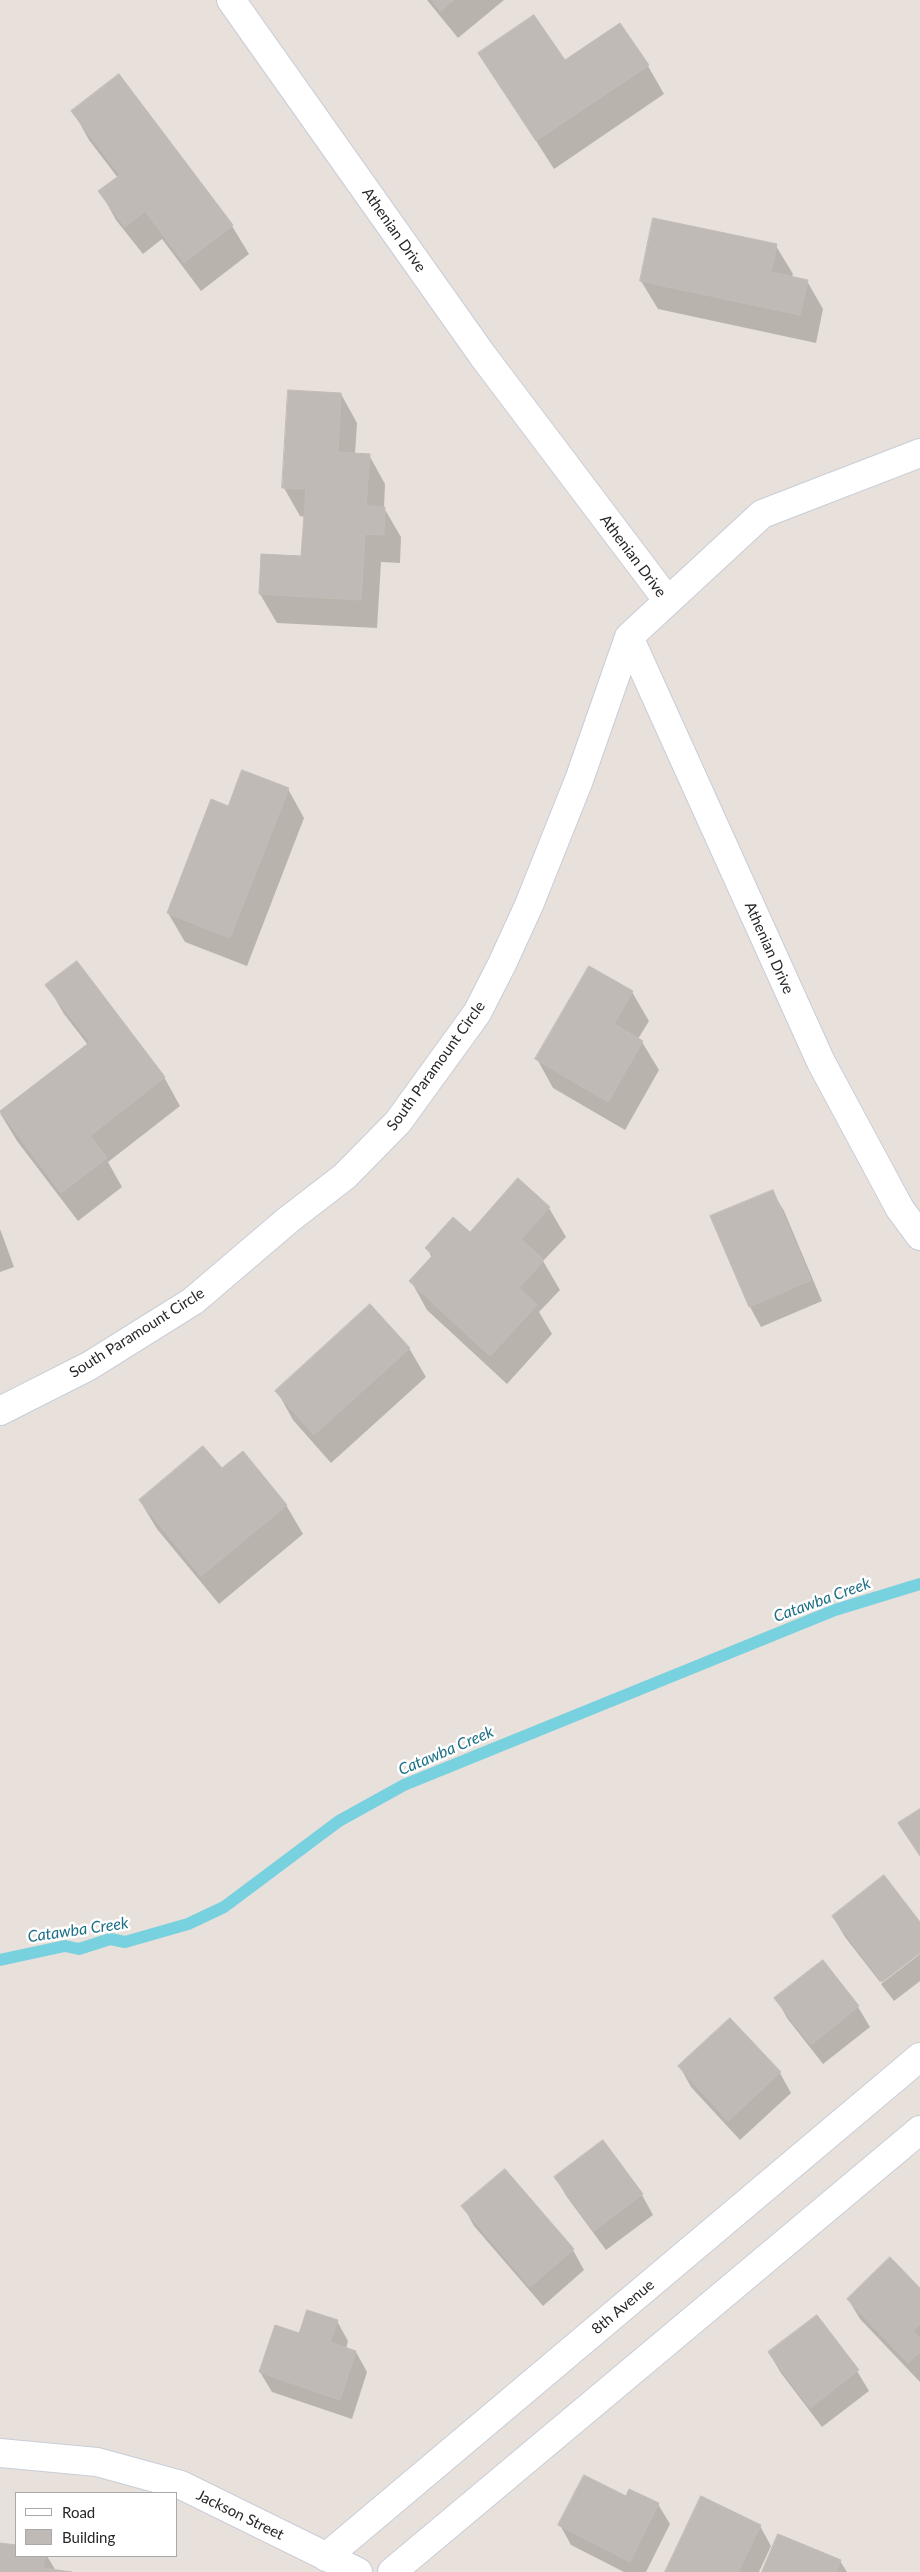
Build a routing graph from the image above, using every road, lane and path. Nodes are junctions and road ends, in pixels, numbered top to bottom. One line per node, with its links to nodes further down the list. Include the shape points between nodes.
1 (231, 0): 3 (street, Athenian Drive, via 483,356)
2 (920, 452): 3 (street, via 762,514)
3 (668, 601): 4 (street, Athenian Drive)
4 (629, 637): 5 (street, Athenian Drive, via 821,1062 900,1209); 6 (street, South Paramount Circle, via 579,780 502,964 477,1012 398,1122 345,1176 288,1220 193,1302 88,1366)
5 (920, 1236)
6 (0, 1410)
7 (920, 2057): 10 (street, 8th Avenue)
8 (920, 2130): 12 (street)
9 (0, 2453): 10 (street, Jackson Street, via 97,2462 181,2485)
10 (326, 2557): 11 (street, Jackson Street)
11 (358, 2572)
12 (392, 2572)

